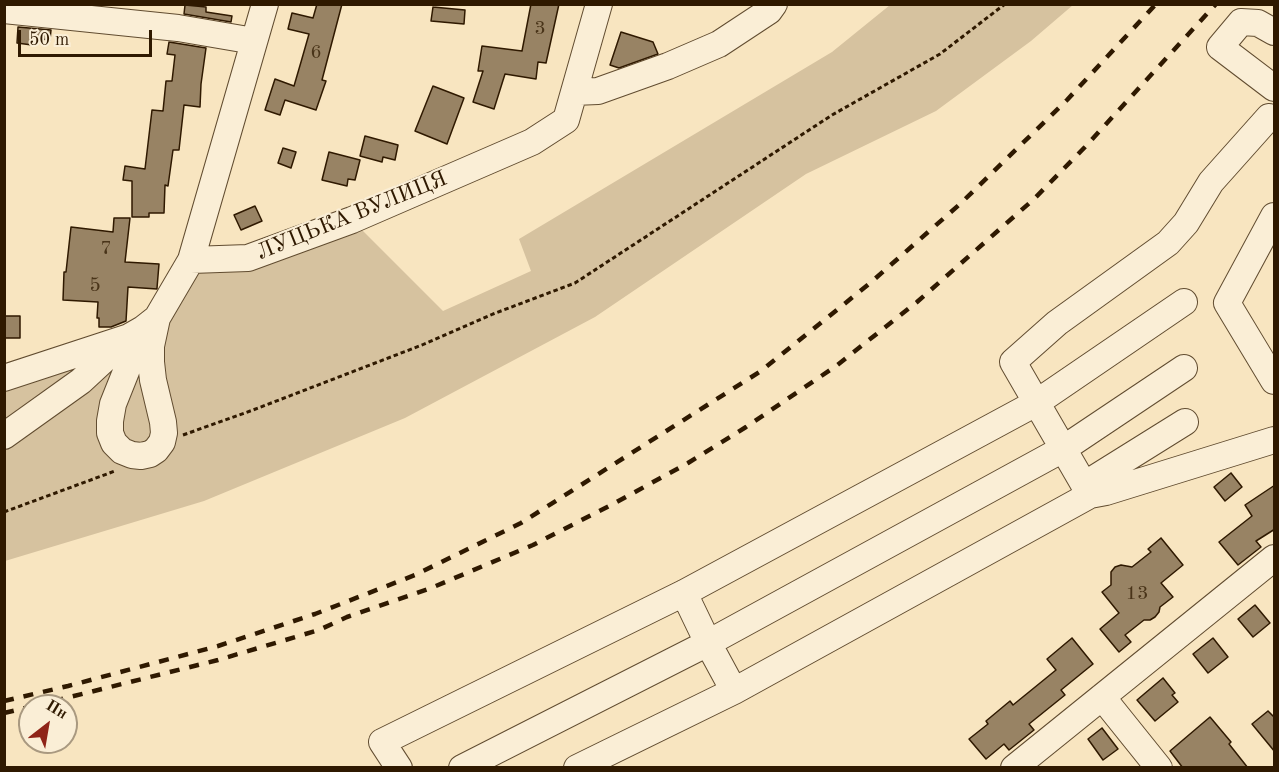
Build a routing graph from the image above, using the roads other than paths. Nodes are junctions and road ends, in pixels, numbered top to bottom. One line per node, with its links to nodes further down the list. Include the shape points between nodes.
1 (265, 4): 6 (street)
2 (599, 4): 8 (street)
3 (774, 4): 8 (street, via 719,44 598,91)
4 (4, 10): 6 (street, via 178,28)
5 (1275, 32): 7 (street, via 1258,23 1241,22 1220,47)
6 (254, 41): 11 (street)
7 (1275, 88)
8 (574, 92): 11 (street, ЛУЦЬКА ВУЛИЦЯ, via 566,120 532,142 352,220 248,258)
9 (1269, 117): 17 (street, via 1211,182 1186,223 1168,243 1057,323 1013,362)
10 (1275, 216): 16 (street, via 1227,303)
11 (191, 260): 13 (street)
12 (1184, 302): 17 (street)
13 (143, 328): 13 (street, via 110,421 114,443 122,451 141,456 156,450 165,433 153,380 151,346); 15 (street); 19 (street, via 81,381)
14 (1184, 368): 21 (street)
15 (4, 378)
16 (1275, 381)
17 (1035, 402): 21 (street); 24 (street)
18 (1185, 422): 22 (street)
19 (4, 436)
20 (1275, 440): 22 (street, via 1106,492)
21 (1063, 449): 22 (street); 25 (street)
22 (1087, 490): 26 (street)
23 (1275, 558): 27 (street)
24 (684, 593): 25 (street); 28 (street, via 382,742)
25 (708, 643): 26 (street); 29 (street)
26 (734, 691): 30 (street)
27 (1102, 697): 31 (street); 32 (street)
28 (399, 768)
29 (462, 768)
30 (577, 768)
31 (1014, 768)
32 (1160, 768)

